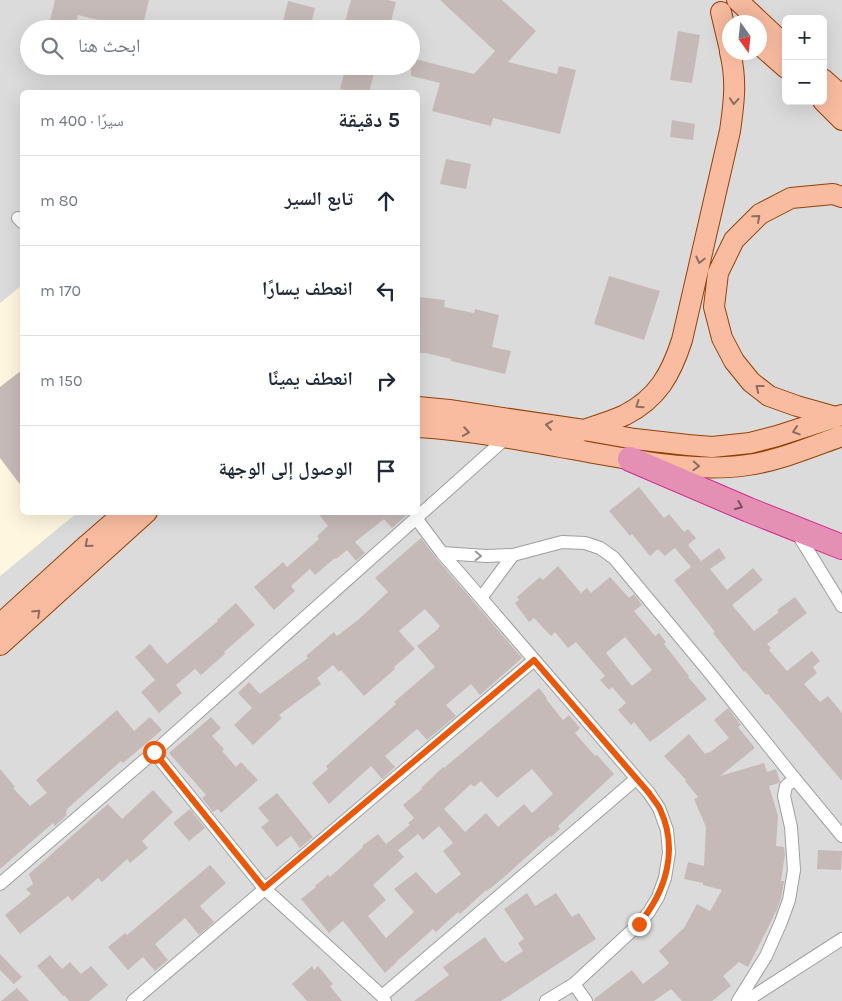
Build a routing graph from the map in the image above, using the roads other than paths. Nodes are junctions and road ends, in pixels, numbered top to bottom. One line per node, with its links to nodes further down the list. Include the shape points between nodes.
1 (737, 0): 2 (main road)
2 (782, 42)
3 (767, 51): 5 (main road)
4 (732, 60): 16 (main road, one-way to 16, via 735,98 730,131 677,356 660,386 638,407)
5 (782, 64)
6 (827, 69): 7 (main road)
7 (842, 76)
8 (827, 83): 9 (main road)
9 (842, 96)
10 (827, 105): 11 (main road)
11 (842, 120)
12 (842, 197): 14 (main road, one-way to 12, via 769,396 751,382 734,361 722,338 714,307 718,273 734,240 760,214 791,198 833,194)
13 (420, 407): 16 (main road, one-way to 13)
14 (840, 423): 16 (main road, one-way to 16, via 726,446 688,445); 19 (main road, one-way to 14, via 689,466 739,466 779,458)
15 (420, 427): 17 (main road, one-way to 17)
16 (584, 430): 18 (main road)
17 (506, 438): 18 (main road); 20 (street)
18 (549, 446): 19 (main road)
19 (630, 459): 25 (highway, one-way to 25)
20 (420, 514)
21 (122, 515): 31 (main road, one-way to 31)
22 (144, 515): 32 (main road, one-way to 22)
23 (419, 515): 24 (street)
24 (416, 518): 27 (street); 34 (street)
25 (793, 528): 26 (highway); 30 (street)
26 (842, 547)
27 (442, 553): 28 (street, one-way to 28); 29 (street)
28 (513, 554): 29 (street); 36 (street, via 562,542 585,543 614,558)
29 (481, 598): 33 (street)
30 (842, 606)
31 (0, 624)
32 (0, 645)
33 (534, 660): 35 (street); 39 (street)
34 (154, 752): 38 (street); 39 (street)
35 (636, 779): 41 (street, via 659,808 667,830 669,853 665,878 658,897 639,924); 42 (street)
36 (795, 779): 37 (street); 46 (street, via 786,786 784,796 791,827 794,870 788,900 766,956)
37 (842, 836)
38 (0, 884)
39 (264, 888): 42 (street); 43 (street)
40 (842, 940): 47 (street)
41 (574, 984): 44 (street); 45 (street)
42 (384, 998)
43 (133, 1001)
44 (546, 1001)
45 (586, 1001)
46 (738, 1001)
47 (746, 1001)

